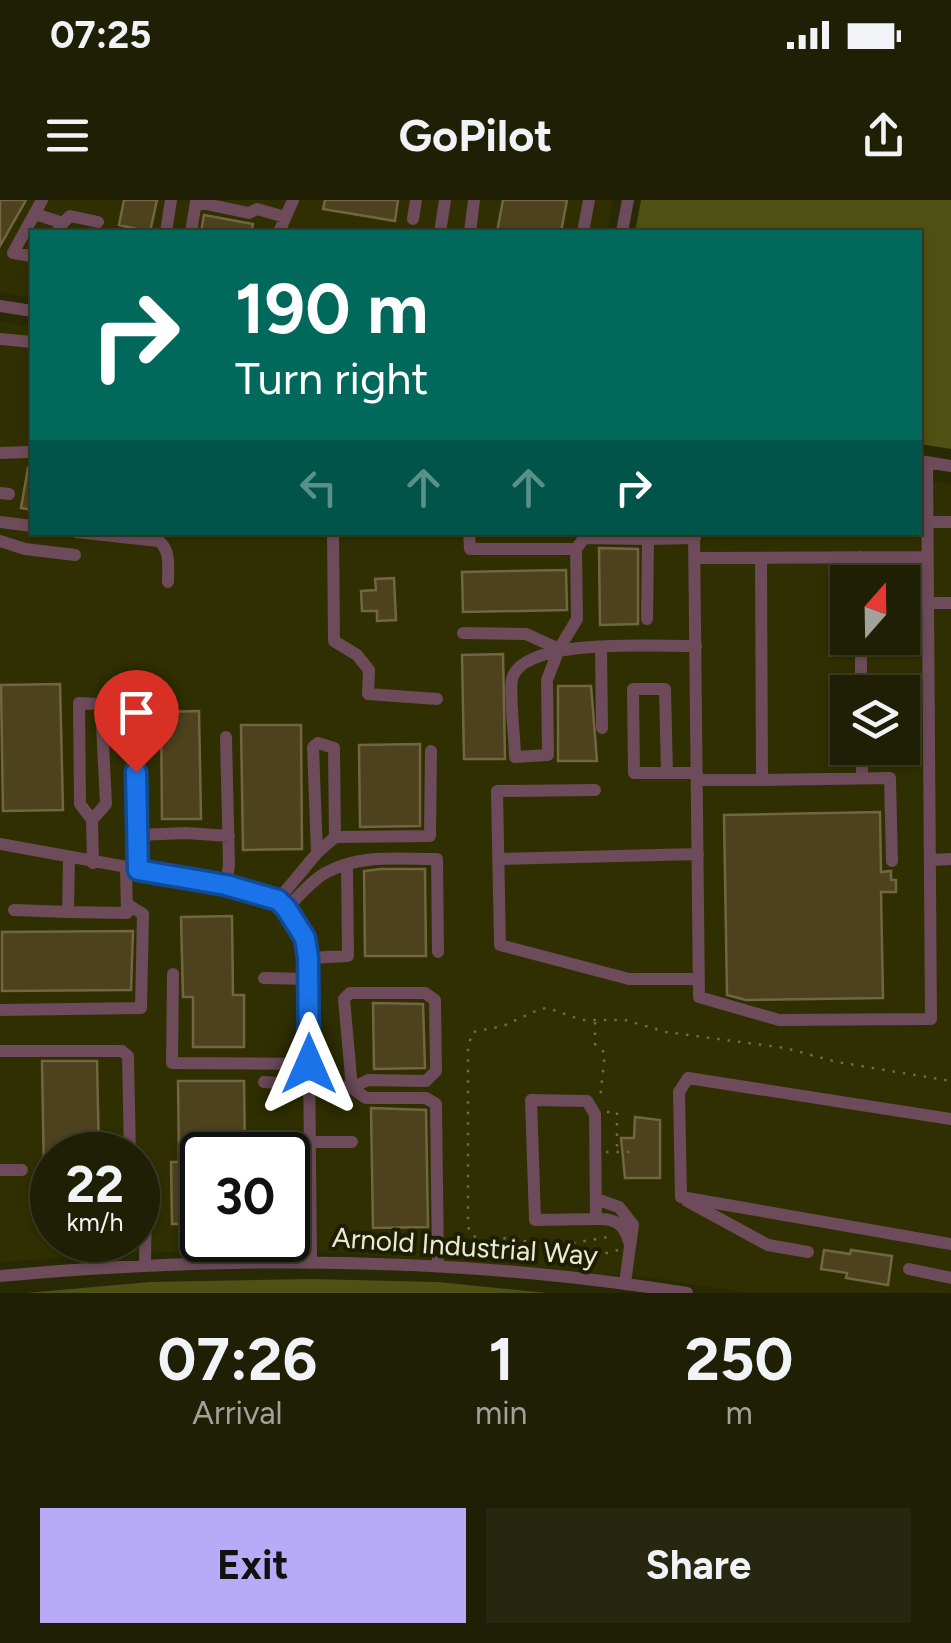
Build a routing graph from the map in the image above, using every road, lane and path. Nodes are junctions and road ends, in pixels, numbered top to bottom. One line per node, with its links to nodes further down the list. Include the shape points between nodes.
1 (42, 200): 9 (street)
2 (171, 200): 14 (street)
3 (294, 200): 10 (street)
4 (416, 200): 11 (street)
5 (446, 200): 17 (street)
6 (474, 200): 18 (street)
7 (589, 200): 19 (street)
8 (628, 200): 20 (street)
9 (35, 214): 13 (street); 21 (street)
10 (285, 218): 15 (street, via 196,202); 16 (street)
11 (413, 219)
12 (98, 222): 13 (street, via 70,216)
13 (60, 228)
14 (166, 230)
15 (191, 230)
16 (280, 230)
17 (440, 230)
18 (470, 230)
19 (583, 230)
20 (622, 230)
21 (6, 254)
22 (0, 306): 23 (street)
23 (30, 311)
24 (0, 340): 25 (street)
25 (30, 342)
26 (27, 452): 27 (street)
27 (0, 453)
28 (923, 461): 29 (street); 31 (street)
29 (951, 466)
30 (0, 522): 33 (street)
31 (927, 522): 32 (street); 43 (street)
32 (951, 522)
33 (30, 526)
34 (104, 535): 47 (street, via 166,546)
35 (332, 535): 55 (street, via 334,641 369,670 368,694)
36 (470, 535): 40 (street, via 470,549)
37 (694, 535): 38 (street); 44 (street)
38 (656, 536): 40 (street, via 584,538); 50 (street)
39 (0, 541): 41 (street)
40 (576, 549): 53 (street, via 577,619)
41 (74, 555)
42 (860, 557): 43 (street); 45 (street); 46 (street)
43 (928, 557): 49 (street)
44 (695, 558): 45 (street); 52 (street)
45 (760, 558): 64 (street)
46 (860, 565)
47 (168, 582)
48 (951, 602): 49 (street)
49 (928, 603): 76 (street)
50 (647, 619)
51 (463, 634): 53 (street, via 526,634)
52 (696, 646): 54 (street); 62 (street)
53 (559, 648): 53 (street, via 523,664 512,678 515,757 548,756 547,680); 54 (street)
54 (601, 648): 57 (street)
55 (437, 699)
56 (134, 710): 67 (street)
57 (602, 728)
58 (226, 737): 68 (street)
59 (431, 751): 69 (street, via 430,836)
60 (862, 765): 63 (street)
61 (667, 773): 61 (street, via 665,689 633,689 634,772); 62 (street)
62 (697, 777): 64 (street); 72 (street)
63 (862, 778): 64 (street); 77 (street, via 890,778)
64 (762, 780)
65 (596, 790): 74 (street, via 497,791)
66 (92, 820): 66 (street, via 80,804 79,703 101,704 106,804); 78 (street)
67 (138, 835): 68 (street); 80 (street)
68 (229, 836): 81 (street)
69 (334, 837): 71 (street); 71 (street, via 334,748 318,743)
70 (0, 844): 73 (street)
71 (317, 853): 83 (street)
72 (698, 854): 74 (street); 91 (street)
73 (69, 859): 78 (street); 85 (street)
74 (498, 859): 91 (street, via 500,945 629,979)
75 (951, 859): 76 (street)
76 (932, 860): 91 (street, via 931,1019 780,1020 700,996)
77 (892, 861)
78 (94, 863): 80 (street)
79 (347, 864): 83 (street); 86 (street, via 436,860); 87 (street, via 348,956)
80 (132, 869): 81 (street); 82 (street)
81 (226, 885): 83 (street)
82 (127, 904): 85 (street, via 127,913); 92 (street, via 143,914 141,1008)
83 (282, 904): 87 (street, via 305,938)
84 (14, 910): 85 (street)
85 (68, 912)
86 (438, 952)
87 (308, 958): 90 (street)
88 (173, 974): 95 (street, via 172,1063)
89 (264, 978): 90 (street)
90 (309, 979): 95 (street)
91 (700, 979)
92 (0, 1010)
93 (595, 1021): 96 (path, via 624,1020); 100 (path, via 595,1044 605,1053); 116 (path, via 540,1008 474,1032 468,1046 472,1235 485,1242 511,1237)
94 (0, 1051): 103 (street, via 122,1051 128,1056)
95 (309, 1064): 98 (street)
96 (951, 1081)
97 (264, 1082): 98 (street)
98 (309, 1086): 99 (street); 104 (street)
99 (352, 1088): 99 (street, via 368,1080 434,1076 432,996 345,996); 122 (street, via 366,1098 426,1098 436,1104)
100 (600, 1102)
101 (603, 1112): 108 (path, via 617,1112)
102 (951, 1119): 112 (street, via 688,1078 679,1092)
103 (130, 1132)
104 (310, 1132)
105 (310, 1142): 106 (street)
106 (352, 1142)
107 (596, 1152): 108 (path); 113 (street); 114 (street, via 595,1114 586,1101 531,1100 535,1220)
108 (617, 1152): 109 (path)
109 (630, 1152)
110 (0, 1170): 111 (street)
111 (22, 1170)
112 (681, 1197): 115 (street); 118 (street, via 768,1245)
113 (596, 1199): 114 (street); 117 (street, via 626,1212 633,1225)
114 (596, 1219): 117 (street, via 620,1224)
115 (951, 1244)
116 (568, 1245): 117 (path, via 600,1255); 117 (path, via 614,1236)
117 (626, 1248): 126 (street)
118 (808, 1252)
119 (310, 1260): 122 (street, Arnold Industrial Way)
120 (244, 1262): 121 (street, Arnold Industrial Way)
121 (146, 1265): 124 (street, Arnold Industrial Way)
122 (438, 1265): 126 (street, Arnold Industrial Way)
123 (909, 1270): 125 (street)
124 (0, 1276)
125 (951, 1278)
126 (625, 1283): 127 (street, Arnold Industrial Way)
127 (686, 1293)

